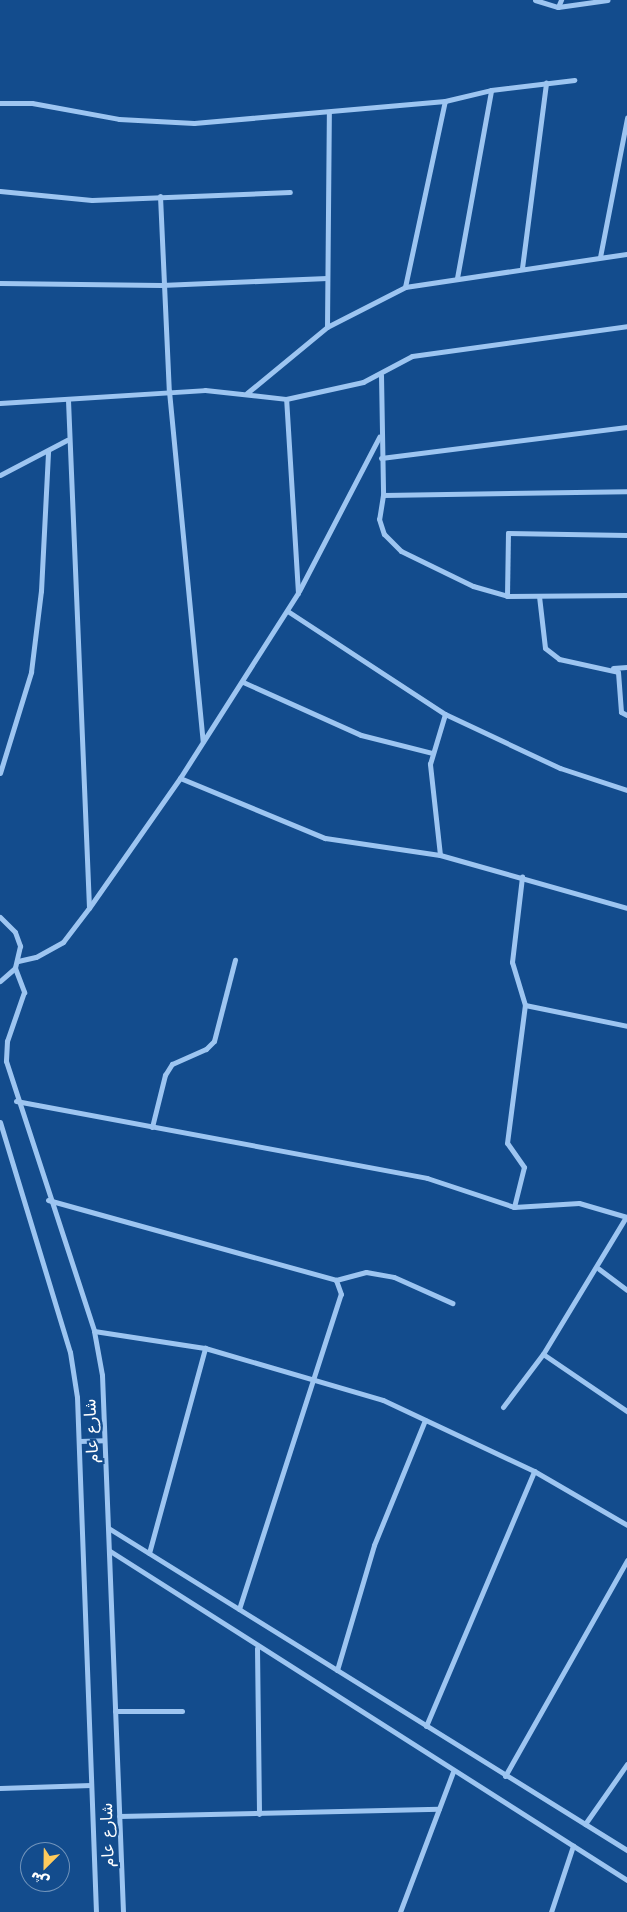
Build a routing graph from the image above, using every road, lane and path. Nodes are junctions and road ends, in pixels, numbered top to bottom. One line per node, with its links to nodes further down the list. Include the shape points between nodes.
1 (535, 0): 4 (street)
2 (560, 0): 4 (street)
3 (608, 0): 4 (street)
4 (558, 7)
5 (574, 80): 6 (street)
6 (546, 83): 7 (street); 17 (street)
7 (490, 90): 8 (street); 19 (street)
8 (445, 101): 10 (street); 22 (street)
9 (0, 103): 10 (street, via 49,105 119,119 194,123)
10 (329, 113): 18 (street)
11 (627, 118): 16 (street)
12 (0, 191): 14 (street, via 92,200)
13 (290, 192): 14 (street)
14 (160, 196): 21 (street)
15 (627, 254): 16 (street)
16 (600, 257): 17 (street)
17 (522, 268): 19 (street)
18 (328, 278): 21 (street); 24 (street)
19 (457, 278): 22 (street)
20 (0, 283): 21 (street)
21 (161, 285): 26 (street)
22 (404, 287): 24 (street)
23 (627, 326): 25 (street, via 412,356)
24 (327, 327): 27 (street)
25 (381, 375): 28 (street); 32 (street)
26 (169, 392): 27 (street); 29 (street); 50 (street)
27 (248, 393): 28 (street)
28 (286, 399): 40 (street)
29 (68, 400): 30 (street); 33 (street)
30 (0, 403)
31 (627, 426): 35 (street)
32 (379, 436): 35 (street); 40 (street)
33 (67, 440): 34 (street); 57 (street)
34 (48, 451): 36 (street); 52 (street, via 41,591 31,672)
35 (381, 458): 38 (street)
36 (0, 475)
37 (627, 491): 38 (street)
38 (383, 495): 42 (street, via 379,519 384,534 401,551 473,586)
39 (627, 535): 42 (street, via 508,533)
40 (298, 593): 44 (street)
41 (627, 595): 43 (street)
42 (507, 596): 43 (street)
43 (538, 596): 46 (street, via 545,648 559,659)
44 (289, 612): 47 (street); 48 (street)
45 (627, 667): 46 (street)
46 (611, 668): 49 (street, via 621,681 621,712)
47 (243, 682): 50 (street); 51 (street, via 362,735)
48 (445, 714): 51 (street); 54 (street, via 560,768)
49 (627, 716)
50 (204, 742): 53 (street)
51 (432, 753): 55 (street)
52 (0, 773)
53 (180, 778): 55 (street, via 325,838); 57 (street)
54 (627, 790)
55 (440, 855): 56 (street)
56 (522, 877): 58 (street); 64 (street, via 512,962)
57 (89, 908): 61 (street, via 62,942 36,957)
58 (627, 908)
59 (0, 917): 61 (street, via 15,932)
60 (235, 960): 68 (street, via 214,1041 206,1049 172,1064 165,1075)
61 (18, 961): 62 (street)
62 (15, 968): 63 (street); 66 (street, شارع عام, via 24,992 7,1041 6,1062)
63 (0, 981)
64 (525, 1005): 65 (street); 70 (street, via 507,1143 524,1167)
65 (627, 1026)
66 (16, 1101): 68 (street); 69 (street, شارع عام)
67 (0, 1122): 84 (street, شارع عام, via 70,1352)
68 (152, 1127): 70 (street, via 427,1178)
69 (48, 1200): 73 (street); 76 (street, شارع عام)
70 (514, 1207): 71 (street, via 579,1203)
71 (627, 1217): 72 (street)
72 (599, 1269): 74 (street); 78 (street)
73 (336, 1280): 75 (street, via 366,1272 394,1276); 79 (street, via 341,1294)
74 (627, 1290)
75 (452, 1303)
76 (94, 1331): 77 (street); 83 (street, شارع عام, via 102,1374)
77 (205, 1348): 79 (street); 89 (street)
78 (543, 1354): 80 (street); 81 (street)
79 (313, 1379): 82 (street, via 383,1400); 91 (street)
80 (503, 1407)
81 (627, 1411)
82 (426, 1420): 85 (street); 93 (street, via 374,1545)
83 (104, 1440): 84 (street); 87 (street, شارع عام)
84 (79, 1441): 100 (street, شارع عام)
85 (534, 1471): 86 (street); 96 (street)
86 (627, 1525)
87 (110, 1529): 88 (street, شارع عام); 89 (street)
88 (110, 1551): 92 (street); 95 (street, شارع عام)
89 (150, 1553): 91 (street)
90 (627, 1560): 99 (street)
91 (239, 1609): 93 (street)
92 (257, 1648): 98 (street); 103 (street)
93 (337, 1670): 96 (street)
94 (182, 1710): 95 (street)
95 (115, 1711): 104 (street, شارع عام)
96 (426, 1726): 99 (street)
97 (627, 1764): 105 (street)
98 (453, 1772): 102 (street); 106 (street)
99 (505, 1776): 105 (street)
100 (92, 1786): 101 (street); 109 (street, شارع عام)
101 (0, 1788)
102 (439, 1809): 103 (street); 111 (street)
103 (259, 1814): 104 (street)
104 (120, 1816): 110 (street, شارع عام)
105 (585, 1824): 107 (street)
106 (573, 1846): 108 (street); 112 (street)
107 (627, 1850)
108 (627, 1880)
109 (96, 1912)
110 (123, 1912)
111 (400, 1912)
112 (551, 1912)

